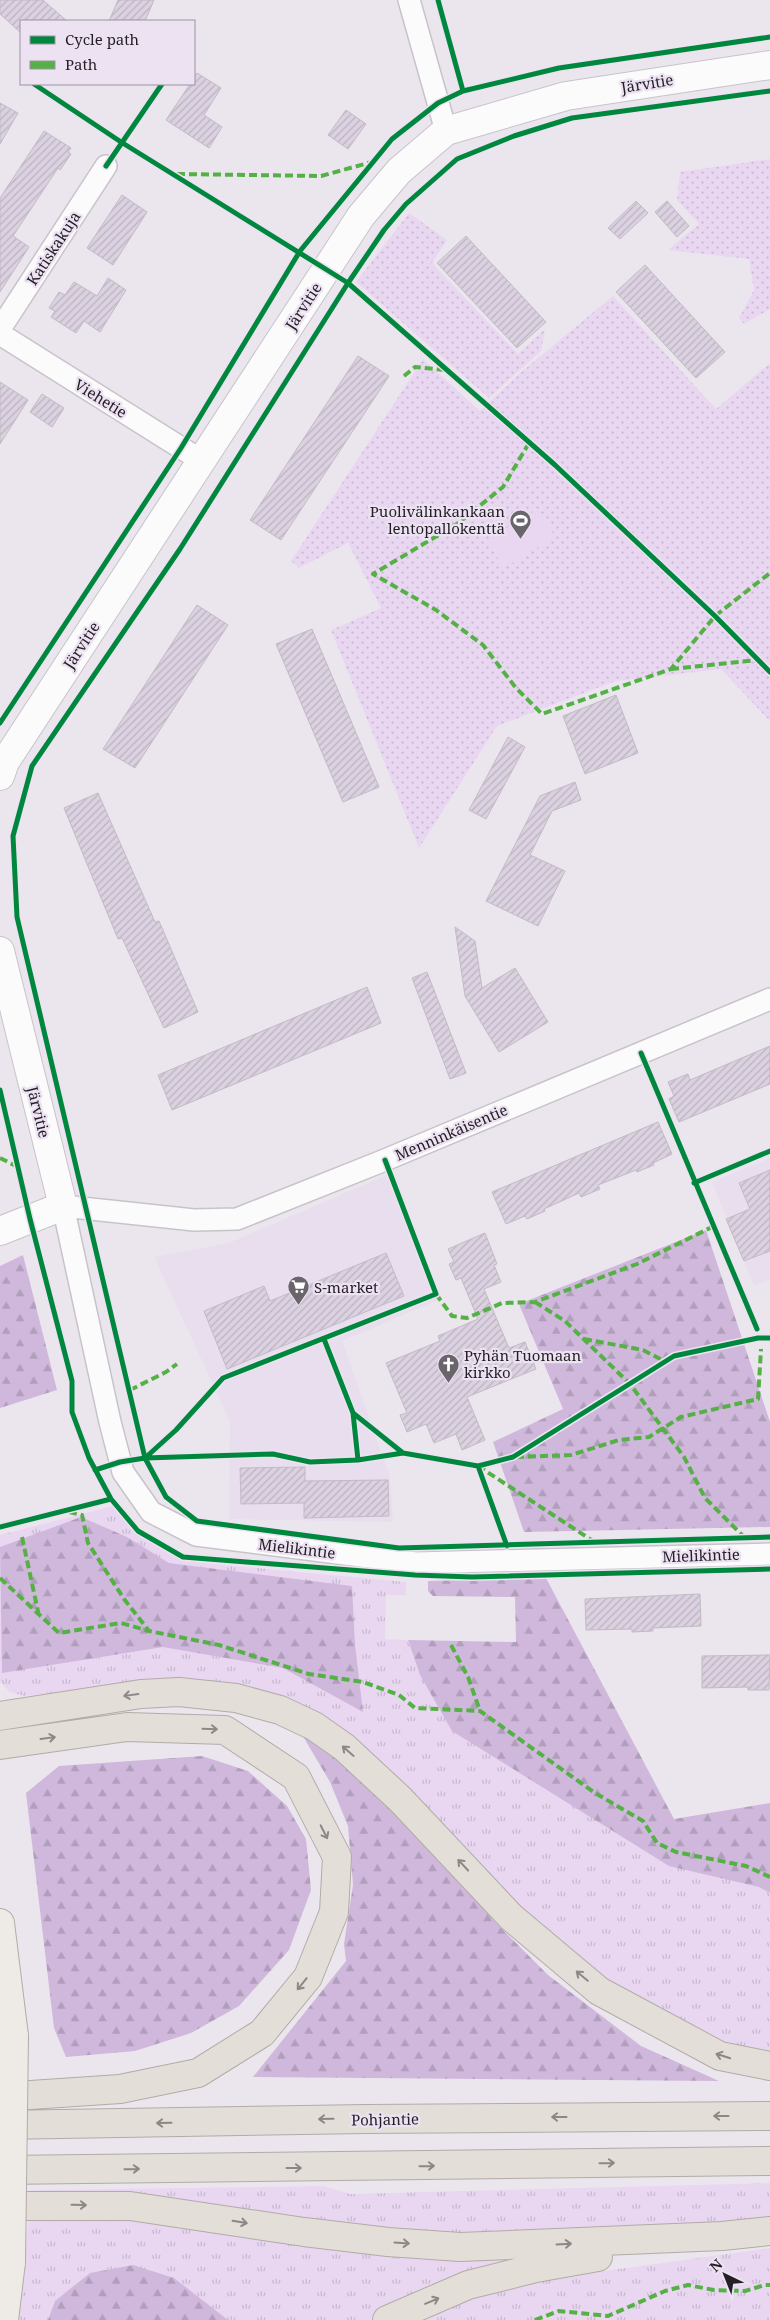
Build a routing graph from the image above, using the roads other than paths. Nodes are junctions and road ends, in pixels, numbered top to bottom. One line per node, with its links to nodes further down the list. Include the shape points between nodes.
1 (409, 0): 3 (street)
2 (770, 65): 3 (street, Järvitie, via 566,96)
3 (446, 131): 7 (street, Järvitie, via 399,171 361,216)
4 (106, 166): 5 (street, Katiskakuja)
5 (0, 329)
6 (0, 334): 7 (street, Viehetie)
7 (202, 461): 8 (street, Järvitie, via 5,762)
8 (0, 776)
9 (0, 952): 11 (street, Järvitie)
10 (770, 999): 11 (street, Menninkäisentie, via 237,1219 194,1220)
11 (63, 1206): 12 (street); 13 (street, Mielikintie, via 123,1472 151,1512 196,1535 416,1563)
12 (0, 1231)
13 (770, 1554)
14 (0, 1716): 17 (highway, one-way to 14, via 720,2056 599,1991 511,1917 400,1799 344,1747 314,1726 280,1710 236,1698 179,1692 141,1694)
15 (0, 1745): 18 (highway, one-way to 18, via 127,1726 225,1730 296,1776 337,1857 334,1912 308,1977 262,2033 198,2073 120,2089)
16 (0, 1922): 26 (main road, bridge, via 14,2036 11,2262)
17 (770, 2066)
18 (0, 2097)
19 (770, 2116): 20 (highway, Pohjantie, one-way to 20, via 366,2118)
20 (0, 2125)
21 (770, 2161): 22 (highway, one-way to 21)
22 (0, 2170)
23 (0, 2206): 25 (highway, one-way to 25, via 130,2206 304,2232 460,2247)
24 (770, 2231): 25 (highway)
25 (722, 2236): 27 (highway, one-way to 25, via 468,2285 536,2268)
26 (4, 2320)
27 (387, 2320)

